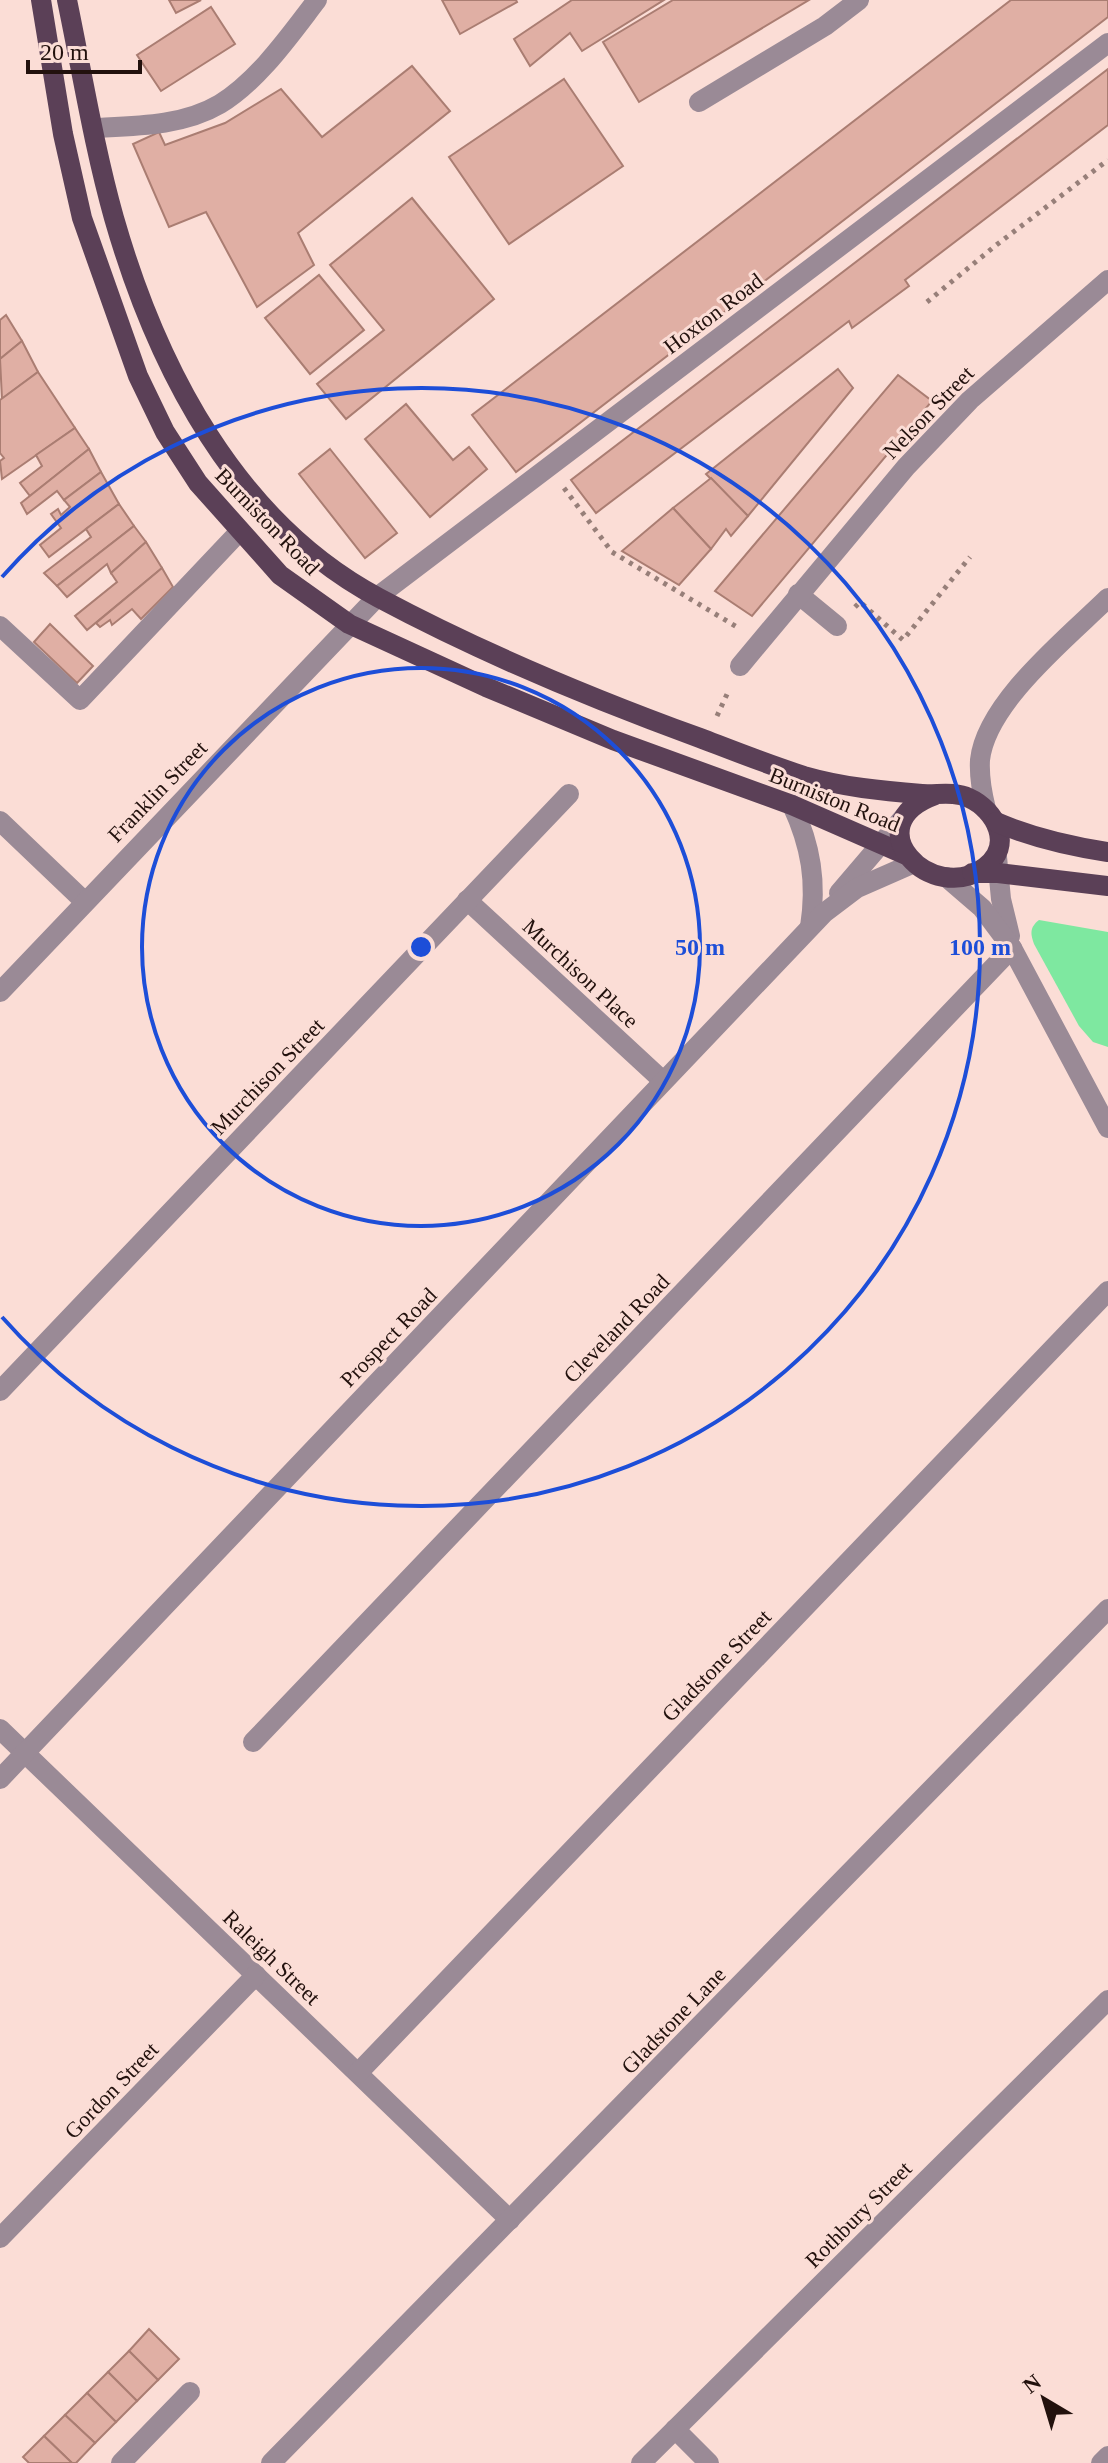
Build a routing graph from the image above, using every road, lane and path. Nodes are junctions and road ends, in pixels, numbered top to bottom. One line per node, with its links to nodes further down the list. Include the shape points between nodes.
1 (41, 0): 12 (main road, Burniston Road, via 82,218 122,334 165,432)
2 (67, 0): 7 (main road, Burniston Road)
3 (317, 0): 7 (street, via 263,67 220,104 153,125)
4 (859, 0): 6 (street)
5 (1108, 43): 11 (street, Hoxton Road)
6 (699, 102)
7 (94, 128): 15 (main road, Burniston Road, via 113,216 134,280 194,413 265,509 305,548)
8 (1108, 160): 10 (path)
9 (1108, 280): 14 (street, Nelson Street, via 970,400)
10 (927, 302)
11 (549, 468): 15 (street, Hoxton Road); 20 (path, via 612,552)
12 (239, 532): 17 (main road, Burniston Road, via 280,575); 18 (street, via 80,700)
13 (970, 557): 19 (path, via 903,640 860,602)
14 (798, 594): 19 (street); 20 (street, Nelson Street)
15 (377, 597): 17 (street, Hoxton Road); 22 (main road, Burniston Road, via 502,659)
16 (1108, 598): 26 (street, via 997,712 980,761)
17 (349, 624): 25 (main road, Burniston Road, via 599,734); 36 (street, Franklin Street)
18 (0, 626)
19 (837, 626)
20 (759, 640): 21 (street, Nelson Street)
21 (740, 666): 22 (path)
22 (706, 740): 24 (main road, Burniston Road, via 807,776 874,790)
23 (569, 794): 35 (street, Murchison Street)
24 (935, 795): 26 (main road, via 970,798); 27 (main road, via 910,808)
25 (792, 805): 29 (main road, Burniston Road); 37 (street, via 812,861)
26 (991, 816): 30 (main road, via 1026,835); 32 (main road, via 1000,832)
27 (903, 818): 29 (street, Prospect Road); 31 (main road, via 900,841)
28 (0, 821): 36 (street)
29 (881, 844): 31 (main road, Burniston Road); 37 (street, Prospect Road)
30 (1108, 852)
31 (909, 858): 33 (main road); 37 (street, Prospect Road, via 857,888)
32 (998, 863): 33 (main road); 34 (main road, via 1043,878); 38 (street)
33 (946, 877): 38 (street, via 982,908)
34 (1108, 886)
35 (467, 900): 40 (street, Murchison Place); 43 (street, Murchison Street)
36 (85, 902): 39 (street, Franklin Street)
37 (810, 927): 40 (street, Prospect Road)
38 (1012, 948): 41 (street); 46 (street, Cleveland Road)
39 (0, 992)
40 (663, 1081): 47 (street, Prospect Road)
41 (1107, 1125)
42 (1108, 1291): 51 (street, Gladstone Street)
43 (0, 1391)
44 (1108, 1609): 52 (street, Gladstone Lane)
45 (0, 1729): 47 (street, Raleigh Street)
46 (253, 1742)
47 (25, 1753): 48 (street, Prospect Road); 49 (street, Raleigh Street)
48 (0, 1779)
49 (256, 1975): 51 (street, Raleigh Street); 53 (street, Gordon Street)
50 (1108, 2000): 55 (street, Rothbury Street)
51 (358, 2073): 52 (street, Raleigh Street)
52 (510, 2220): 58 (street, Gladstone Lane)
53 (0, 2238)
54 (190, 2392): 57 (street)
55 (675, 2429): 59 (street, Rothbury Street); 60 (street)
56 (1108, 2456): 61 (street)
57 (121, 2463)
58 (271, 2463)
59 (641, 2463)
60 (709, 2463)
61 (1101, 2463)

